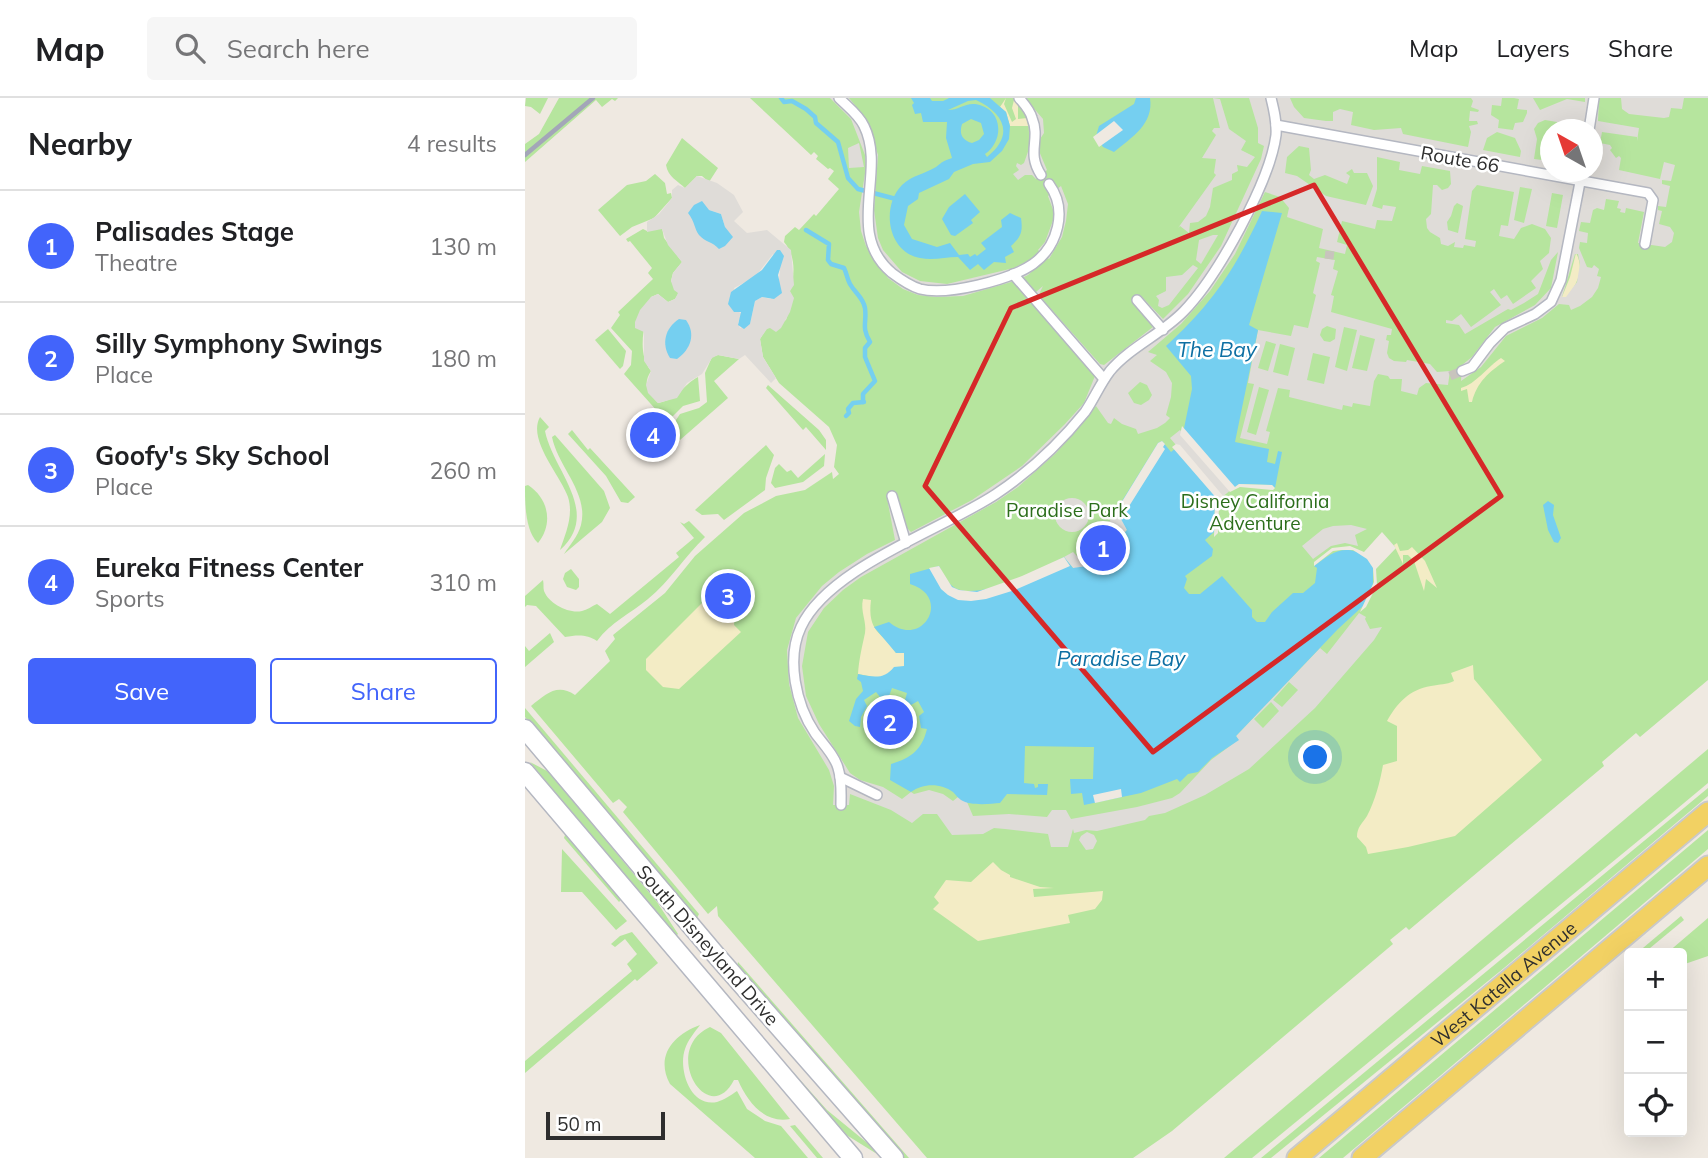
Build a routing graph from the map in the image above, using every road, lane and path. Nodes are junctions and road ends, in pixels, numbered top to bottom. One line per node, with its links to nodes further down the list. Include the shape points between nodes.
1 (839, 98): 13 (street, via 866,129 873,165 867,213 872,241 883,264 919,289 971,287)
2 (1019, 98): 8 (street, via 1032,115 1034,164)
3 (1271, 98): 6 (street)
4 (1594, 98): 5 (street)
5 (1591, 119)
6 (1276, 125): 7 (street, Route 66); 15 (street, via 1268,165 1228,251 1200,293)
7 (1540, 169)
8 (1041, 174)
9 (1580, 182): 16 (street, via 1561,280 1551,302 1505,328 1472,367)
10 (1603, 182): 12 (street, Route 66, via 1651,195)
11 (1049, 184): 13 (street, via 1058,203 1054,238 1044,255)
12 (1645, 244)
13 (1013, 274): 17 (street)
14 (1137, 300): 15 (street)
15 (1163, 330): 17 (street)
16 (1462, 371)
17 (1104, 379): 19 (street, via 1087,410 1018,479)
18 (892, 496): 19 (street)
19 (906, 543): 22 (street, via 840,584 817,604 800,628 795,660 800,705)
20 (525, 729): 27 (main road, South Disneyland Drive)
21 (525, 772): 28 (main road, South Disneyland Drive)
22 (839, 777): 23 (street); 24 (street)
23 (877, 795)
24 (841, 805)
25 (1708, 812): 31 (main road, West Katella Avenue)
26 (1708, 866): 32 (main road)
27 (715, 954): 28 (main road); 30 (main road, South Disneyland Drive)
28 (696, 974): 29 (main road, South Disneyland Drive)
29 (853, 1158)
30 (894, 1158)
31 (1297, 1158)
32 (1362, 1158)

